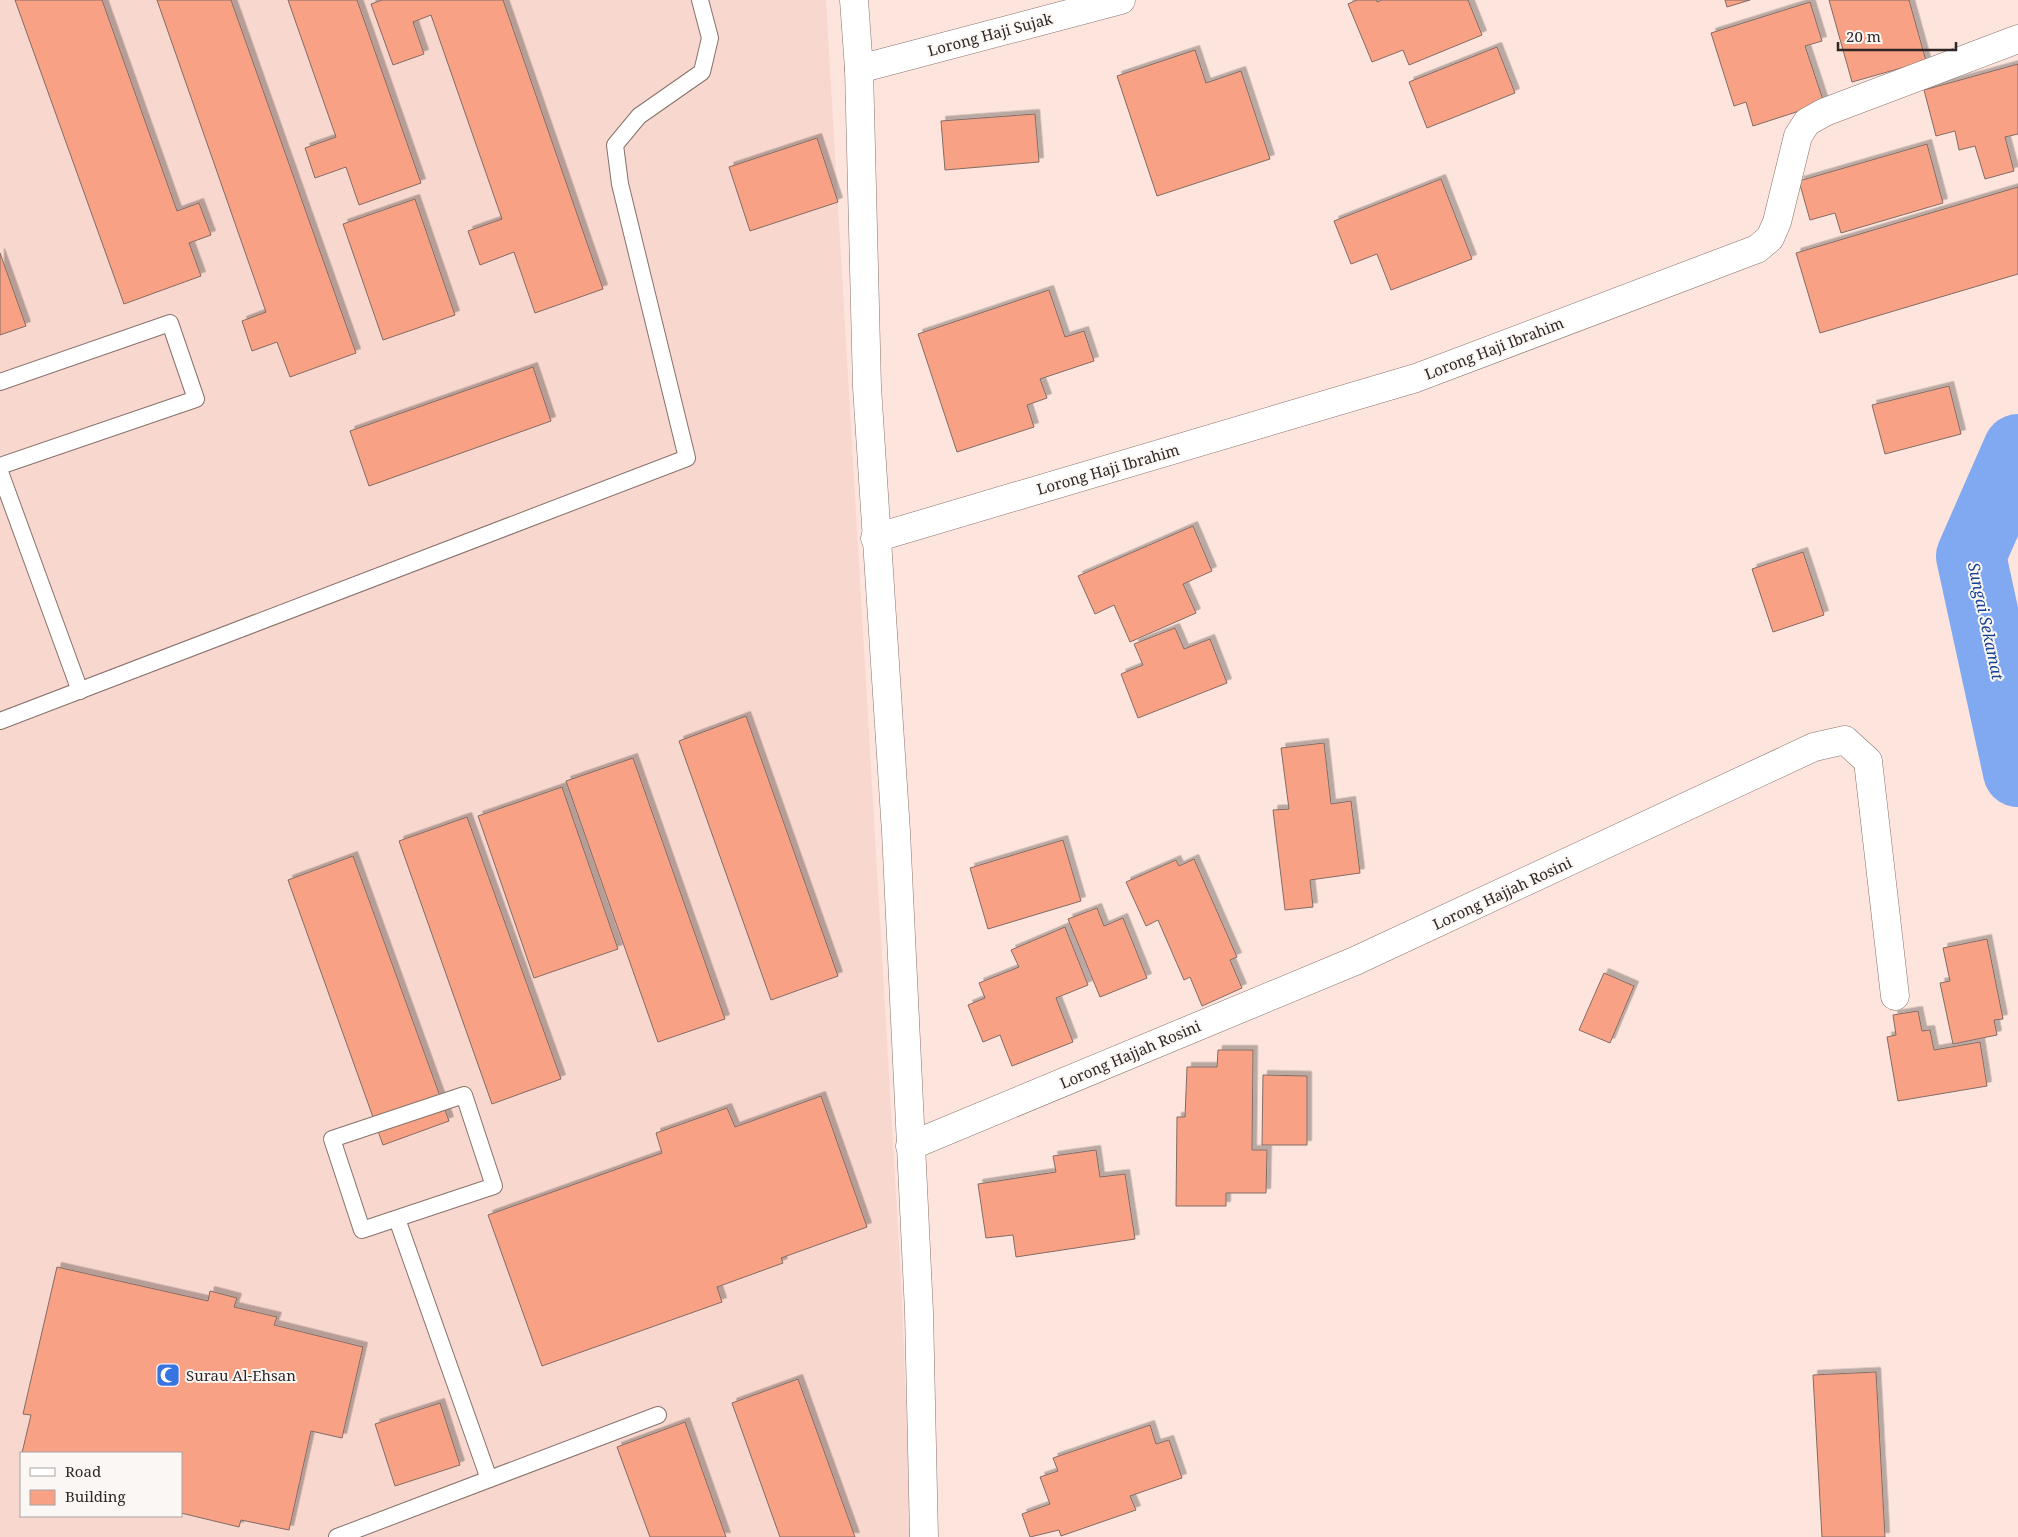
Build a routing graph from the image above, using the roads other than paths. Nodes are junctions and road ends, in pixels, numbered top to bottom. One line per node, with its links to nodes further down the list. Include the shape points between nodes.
1 (700, 0): 10 (lane, via 710,38 702,72 639,116 615,144 620,184 687,458)
2 (854, 0): 5 (street)
3 (1121, 0): 5 (street, Lorong Haji Sujak)
4 (2018, 39): 9 (street, Lorong Haji Ibrahim, via 1824,112 1807,122 1798,136 1777,222 1770,238 1756,249 1399,383)
5 (859, 69): 9 (street, via 867,387)
6 (0, 382): 7 (lane, via 170,323 196,399)
7 (0, 466)
8 (0, 472): 10 (lane)
9 (875, 538): 13 (street, via 896,832)
10 (80, 691): 11 (lane)
11 (0, 721)
12 (1894, 996): 13 (street, Lorong Hajjah Rosini, via 1868,761 1845,740 1814,747 1355,961)
13 (910, 1146): 18 (street, via 919,1312)
14 (397, 1218): 14 (lane, via 494,1186 464,1095 332,1139 362,1230); 16 (lane)
15 (658, 1415): 16 (lane)
16 (489, 1479): 17 (lane)
17 (337, 1537)
18 (924, 1537)

